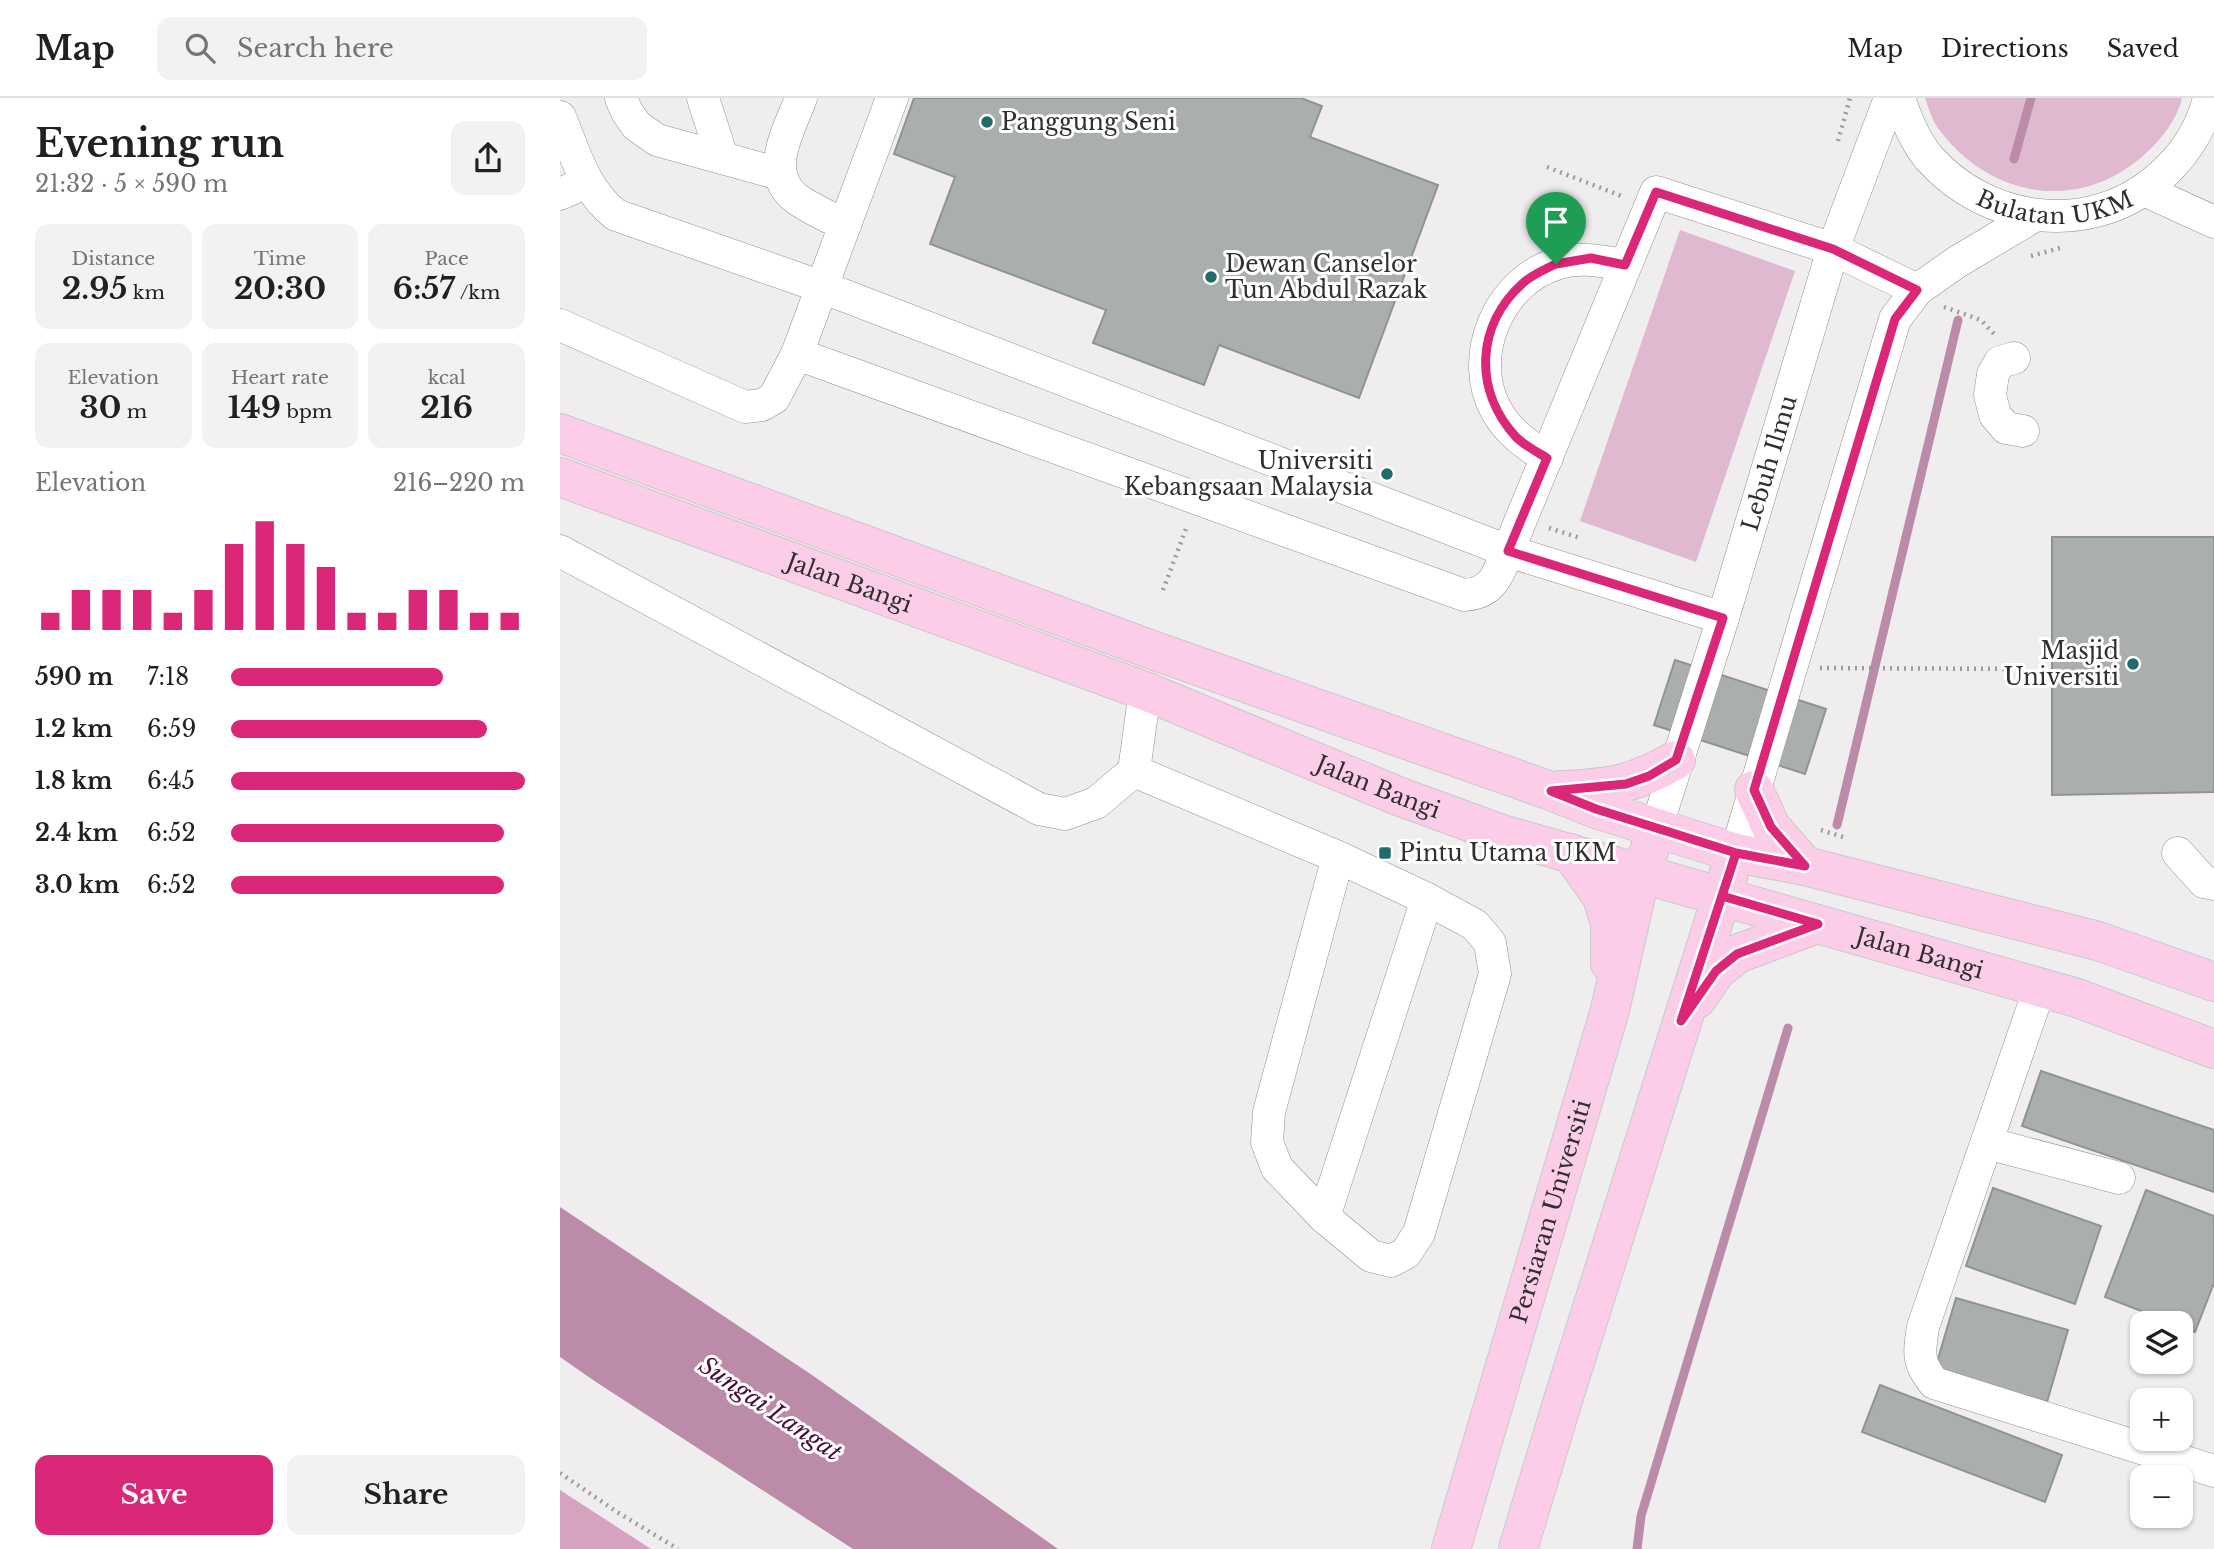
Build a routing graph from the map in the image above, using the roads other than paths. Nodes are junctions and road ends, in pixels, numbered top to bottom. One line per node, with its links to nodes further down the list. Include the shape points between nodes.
1 (621, 98): 9 (street, via 637,125 657,140)
2 (703, 98): 9 (street)
3 (801, 98): 10 (street, via 779,157)
4 (892, 98): 15 (street)
5 (1890, 98): 16 (street, Lebuh Ilmu)
6 (1899, 98): 13 (street, Bulatan UKM, via 1908,124 1929,158 1959,186 1994,205)
7 (2209, 98): 12 (street, Bulatan UKM, via 2191,141 2171,168)
8 (560, 117): 11 (street)
9 (722, 157): 10 (street)
10 (780, 174): 15 (street, via 797,199)
11 (573, 188): 18 (street, via 616,215)
12 (2144, 190): 13 (street, Bulatan UKM, via 2091,213); 14 (street)
13 (2034, 216): 19 (street)
14 (2214, 222)
15 (845, 225): 18 (street)
16 (1833, 249): 17 (street, via 1656,192); 19 (street); 29 (street, Lebuh Ilmu)
17 (1625, 265): 25 (street); 25 (street, via 1591,258 1556,264 1525,281 1501,307 1487,340 1485,375 1496,410 1517,438)
18 (822, 287): 21 (street); 28 (street)
19 (1917, 290): 33 (street, via 1895,319)
20 (560, 325): 21 (street, via 745,407 774,398)
21 (797, 354): 28 (street, via 1464,595 1480,594 1494,582)
22 (2014, 358): 23 (street, via 2000,362 1990,395 1995,415 2006,428)
23 (2023, 431)
24 (560, 433): 34 (main road, Jalan Bangi)
25 (1547, 458): 28 (street)
26 (560, 477): 30 (main road, Jalan Bangi)
27 (560, 551): 32 (street, via 1039,809 1065,814 1096,803)
28 (1508, 551): 29 (street)
29 (1723, 618): 31 (street, Lebuh Ilmu)
30 (1145, 691): 32 (street); 36 (main road, Jalan Bangi, via 1398,796 1502,834)
31 (1676, 760): 34 (main road, via 1626,784); 35 (street, Lebuh Ilmu)
32 (1134, 771): 39 (street)
33 (1754, 790): 37 (street); 40 (main road, via 1771,827)
34 (1551, 791): 35 (main road, Jalan Bangi)
35 (1656, 829): 37 (main road, Jalan Bangi); 41 (main road, Persiaran Universiti)
36 (1571, 853): 41 (main road, Jalan Bangi); 48 (main road, via 1602,897 1610,923)
37 (1736, 853): 40 (main road, Jalan Bangi); 43 (main road)
38 (2178, 853): 42 (street, via 2204,882)
39 (1338, 858): 44 (street); 53 (street, via 1269,1112 1267,1142 1277,1168)
40 (1805, 866): 46 (main road, Jalan Bangi, via 2098,941)
41 (1641, 873): 43 (main road, Jalan Bangi); 48 (main road, Persiaran Universiti)
42 (2214, 884)
43 (1722, 896): 45 (main road, Jalan Bangi); 49 (main road)
44 (1427, 899): 53 (street); 53 (street, via 1475,925 1490,943 1495,974 1419,1233 1406,1253 1391,1261 1371,1256)
45 (1818, 924): 47 (main road, Jalan Bangi); 49 (main road, via 1737,954 1716,971)
46 (2214, 982)
47 (2040, 988): 50 (main road, Jalan Bangi); 51 (street)
48 (1610, 1010): 55 (main road, Persiaran Universiti)
49 (1681, 1021): 56 (main road)
50 (2214, 1049)
51 (1987, 1143): 52 (street); 54 (street, via 1923,1327 1919,1355 1923,1370 1934,1383)
52 (2119, 1178)
53 (1324, 1217)
54 (2214, 1471)
55 (1451, 1549)
56 (1518, 1549)

